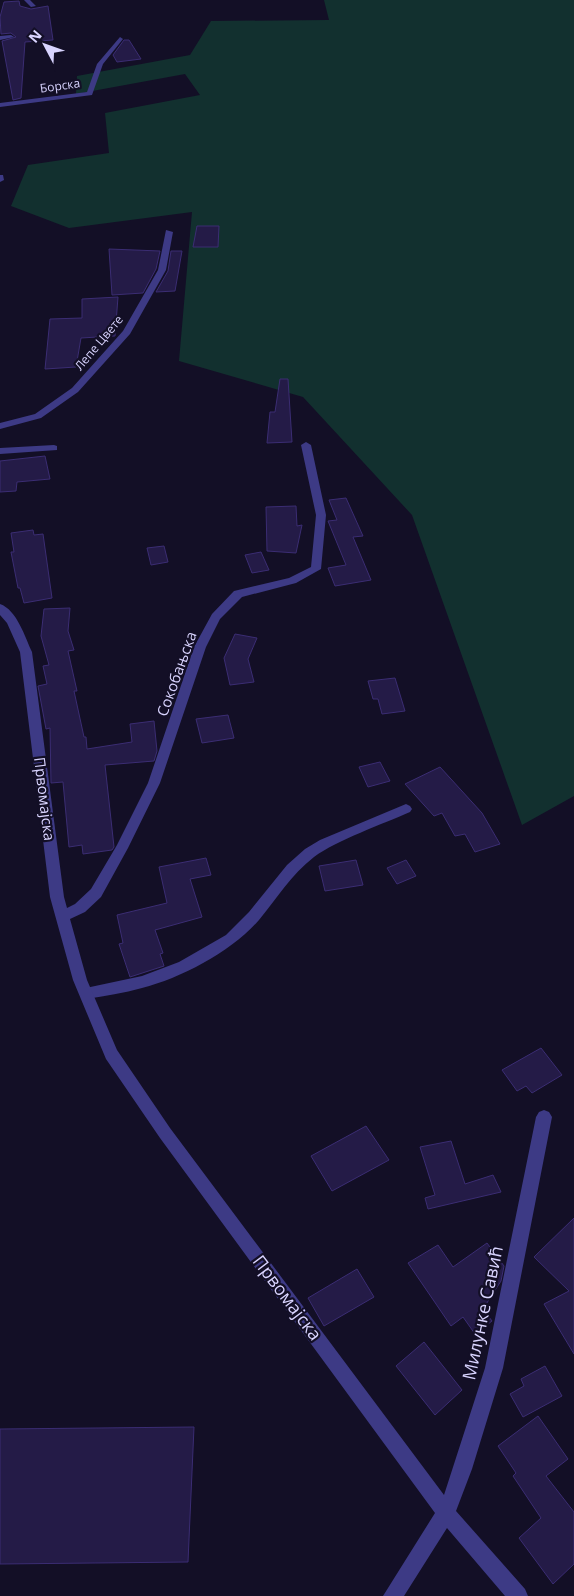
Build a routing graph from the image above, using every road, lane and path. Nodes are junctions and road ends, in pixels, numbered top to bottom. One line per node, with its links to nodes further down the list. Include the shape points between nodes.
1 (27, 0): 2 (street)
2 (33, 6)
3 (11, 37): 4 (street)
4 (0, 38)
5 (120, 39): 6 (street, Борска, via 100,64 90,94)
6 (0, 104)
7 (169, 232): 8 (street, Лепе Цвете, via 162,270 127,332 75,390 38,416)
8 (0, 426)
9 (306, 445): 14 (street, Сокобањска, via 321,516 316,568 292,580 238,594 216,618 200,646 154,783 122,848 96,893 80,908)
10 (54, 448): 11 (street)
11 (0, 451)
12 (0, 608): 14 (street, Првомајска, via 12,621 26,652 56,896)
13 (406, 809): 15 (street, via 310,853 231,939 184,966 143,982)
14 (62, 918): 15 (street, Првомајска)
15 (86, 993): 17 (street, Првомајска, via 111,1054 160,1125)
16 (544, 1117): 17 (street, Милунке Савић, via 494,1368)
17 (446, 1513): 18 (street); 19 (street, Првомајска)
18 (393, 1596)
19 (518, 1596)

